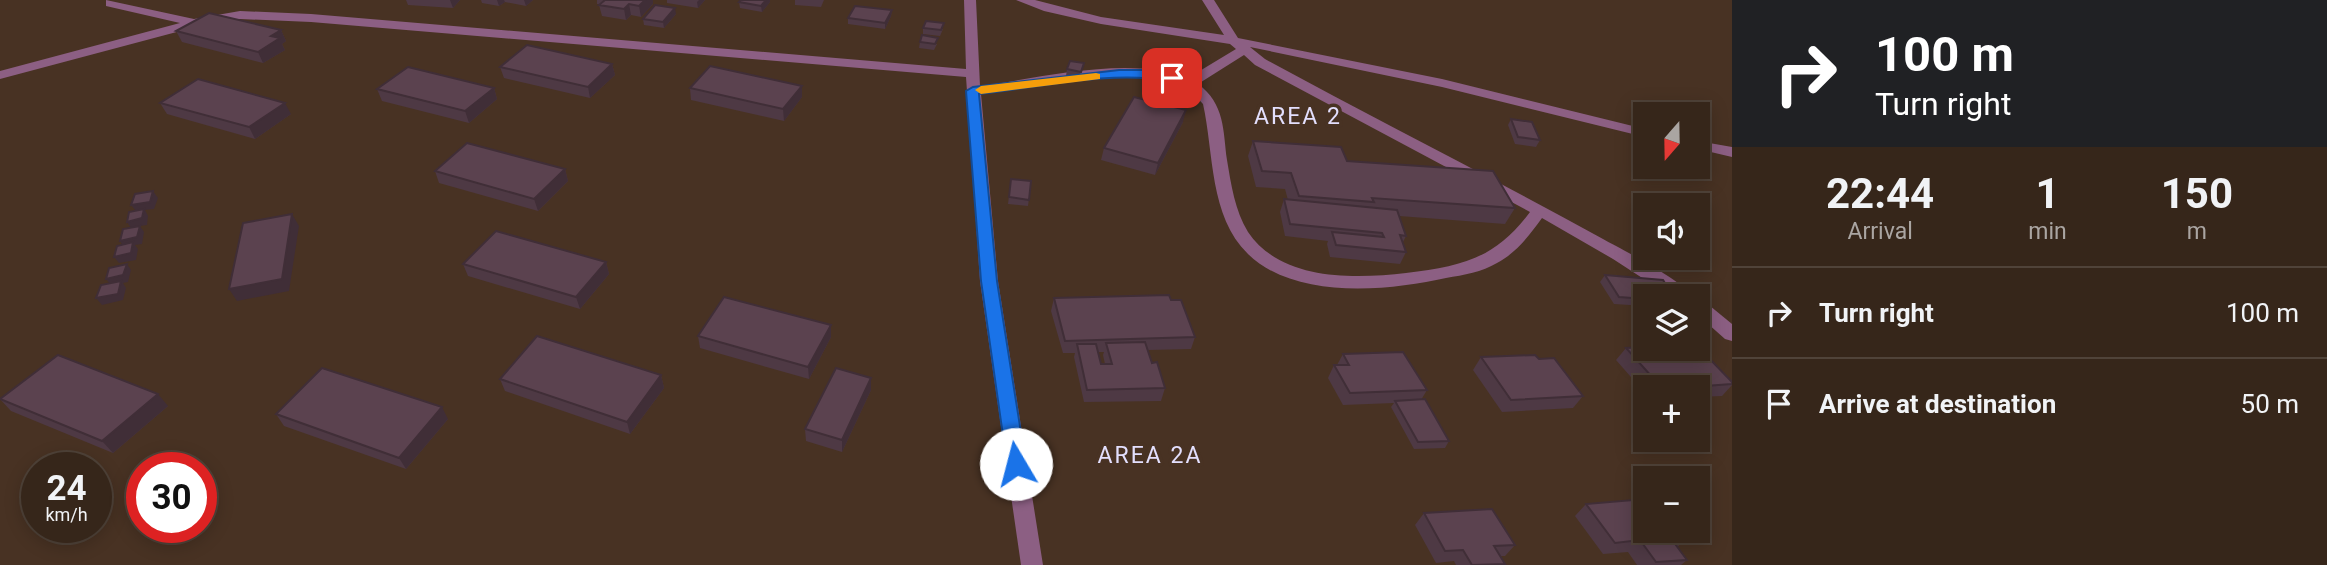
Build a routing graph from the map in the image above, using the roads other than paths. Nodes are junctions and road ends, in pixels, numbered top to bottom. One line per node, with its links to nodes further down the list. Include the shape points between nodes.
1 (970, 0): 8 (street)
2 (1022, 0): 6 (street)
3 (1208, 0): 6 (street)
4 (110, 3): 5 (street)
5 (193, 23): 7 (street); 8 (street, via 240,15 311,18)
6 (1239, 45): 9 (street); 10 (street, via 1496,94); 13 (street, via 1371,123)
7 (0, 75)
8 (973, 83): 9 (street, via 1148,74); 17 (street, via 989,281)
9 (1188, 84): 13 (street, via 1210,103 1225,195 1238,229 1254,250 1314,278 1372,284 1473,267 1515,241)
10 (1633, 130)
11 (1710, 147): 12 (street)
12 (1732, 152)
13 (1539, 210): 14 (street)
14 (1664, 284)
15 (1710, 316): 16 (street)
16 (1732, 334)
17 (1032, 565)

